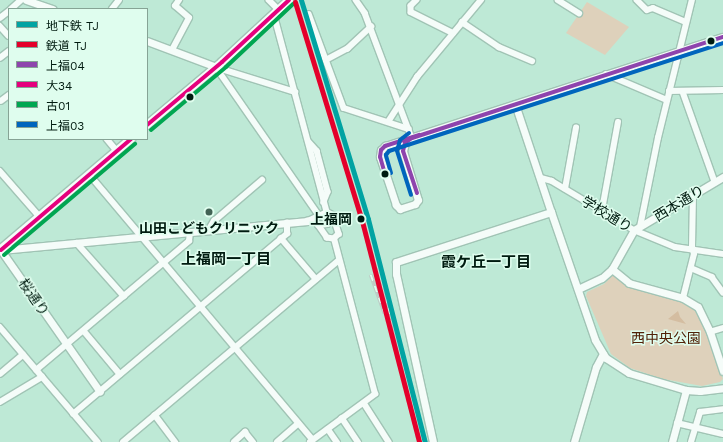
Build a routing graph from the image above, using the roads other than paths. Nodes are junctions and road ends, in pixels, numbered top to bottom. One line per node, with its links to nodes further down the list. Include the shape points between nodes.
1 (22, 0): 13 (street)
2 (26, 0): 14 (street)
3 (119, 0): 15 (street)
4 (179, 0): 29 (street, via 175,6 189,18)
5 (269, 0): 17 (street)
6 (289, 0): 17 (main road)
7 (356, 0): 24 (street)
8 (417, 0): 25 (street, via 411,6 411,12)
9 (481, 0): 21 (street)
10 (558, 0): 18 (street)
11 (637, 0): 22 (street, via 647,10 653,8)
12 (692, 0): 22 (street)
13 (12, 8)
14 (49, 8)
15 (113, 8)
16 (8, 12): 20 (street)
17 (277, 12): 35 (main road); 38 (street)
18 (579, 13)
19 (310, 14): 33 (street)
20 (0, 18)
21 (462, 22): 25 (street); 34 (street, via 499,47)
22 (686, 22): 30 (street)
23 (0, 26): 26 (street)
24 (371, 27): 33 (street, via 347,49); 44 (street)
25 (453, 33): 44 (street)
26 (8, 35)
27 (723, 37): 30 (street)
28 (148, 41): 29 (street)
29 (172, 50): 35 (street)
30 (678, 51): 36 (street); 39 (street)
31 (8, 52): 32 (street)
32 (0, 58)
33 (326, 60): 46 (street, via 344,108)
34 (532, 61)
35 (216, 67): 38 (street); 48 (main road); 68 (street)
36 (606, 74): 42 (street); 45 (street)
37 (723, 90): 40 (street)
38 (295, 92): 66 (street)
39 (669, 92): 40 (street); 42 (street)
40 (683, 92): 62 (street)
41 (8, 96): 43 (street)
42 (667, 100): 73 (street)
43 (1, 101)
44 (399, 102): 46 (street); 50 (street)
45 (515, 104): 51 (street); 60 (street)
46 (388, 122): 50 (street)
47 (618, 122): 65 (street)
48 (148, 124)
49 (576, 128): 63 (street)
50 (409, 129): 51 (street)
51 (412, 138): 54 (street); 56 (street, via 405,143)
52 (108, 140): 55 (street)
53 (130, 140): 55 (main road)
54 (391, 144): 56 (street); 56 (street, via 381,150 380,157 396,205 400,209 415,204 418,200)
55 (117, 151): 58 (main road)
56 (403, 151)
57 (0, 171): 70 (street)
58 (90, 175): 70 (main road); 76 (street)
59 (723, 177): 62 (street, 西本通り)
60 (541, 178): 63 (street, 学校通り, via 552,180); 67 (street)
61 (262, 180): 74 (street, via 214,221)
62 (715, 182): 64 (street, 西本通り)
63 (565, 189): 65 (street, 学校通り)
64 (693, 195): 73 (street, 西本通り); 81 (street)
65 (602, 210): 73 (street, 学校通り)
66 (327, 212): 68 (street); 69 (street)
67 (551, 212): 88 (street); 131 (street, via 396,262 396,274)
68 (318, 215): 72 (street)
69 (333, 216): 72 (street, via 327,224); 78 (street, via 339,234)
70 (40, 217): 80 (main road)
71 (287, 223): 72 (street); 74 (street); 77 (street, via 287,232)
72 (314, 223): 78 (street, via 327,238)
73 (637, 229): 81 (street, 学校通り, via 675,247); 86 (street)
74 (208, 231): 75 (street)
75 (190, 233): 76 (street); 84 (street, via 188,241)
76 (143, 238): 79 (street); 84 (street)
77 (281, 238): 87 (street); 92 (street)
78 (334, 239): 83 (street)
79 (77, 243): 80 (street); 90 (street)
80 (0, 250): 97 (street, 桜通り)
81 (694, 251): 82 (street, 学校通り); 85 (street)
82 (723, 254)
83 (339, 260): 87 (street); 110 (street, via 375,394)
84 (163, 262): 90 (street); 92 (street)
85 (691, 268): 89 (street, via 712,277); 91 (street)
86 (612, 269): 88 (street, via 602,278); 91 (street, via 628,283)
87 (316, 279): 98 (street)
88 (578, 289): 99 (street, via 595,340)
89 (723, 292)
90 (124, 296): 95 (street)
91 (683, 298): 96 (street, via 698,307)
92 (201, 307): 98 (street); 104 (street)
93 (0, 327): 100 (street)
94 (723, 328): 96 (street)
95 (84, 332): 97 (street); 104 (street)
96 (710, 332): 101 (street)
97 (68, 345): 102 (street); 108 (street, 桜通り)
98 (235, 348): 113 (street); 116 (street)
99 (603, 354): 107 (street, via 629,374); 132 (street, via 596,367)
100 (23, 355): 102 (street); 103 (street)
101 (723, 369)
102 (36, 370): 105 (street)
103 (0, 374)
104 (120, 374): 108 (street)
105 (42, 377): 109 (street); 112 (street)
106 (723, 388): 107 (street)
107 (686, 390): 115 (street)
108 (100, 392): 112 (street)
109 (0, 402)
110 (364, 403): 114 (street); 130 (street)
111 (723, 409): 117 (street, via 700,412)
112 (73, 414): 120 (street)
113 (155, 415): 123 (street); 124 (street)
114 (342, 418): 118 (street); 129 (street)
115 (677, 423): 117 (street); 133 (street)
116 (298, 424): 121 (street); 127 (street)
117 (695, 427): 119 (street); 134 (street)
118 (328, 429): 121 (street); 128 (street)
119 (723, 434)
120 (96, 440): 122 (street)
121 (311, 441)
122 (89, 442)
123 (123, 442)
124 (175, 442)
125 (234, 442): 126 (street, via 245,432)
126 (253, 442)
127 (277, 442)
128 (338, 442)
129 (358, 442)
130 (389, 442)
131 (433, 442)
132 (574, 442)
133 (672, 442)
134 (691, 442)

